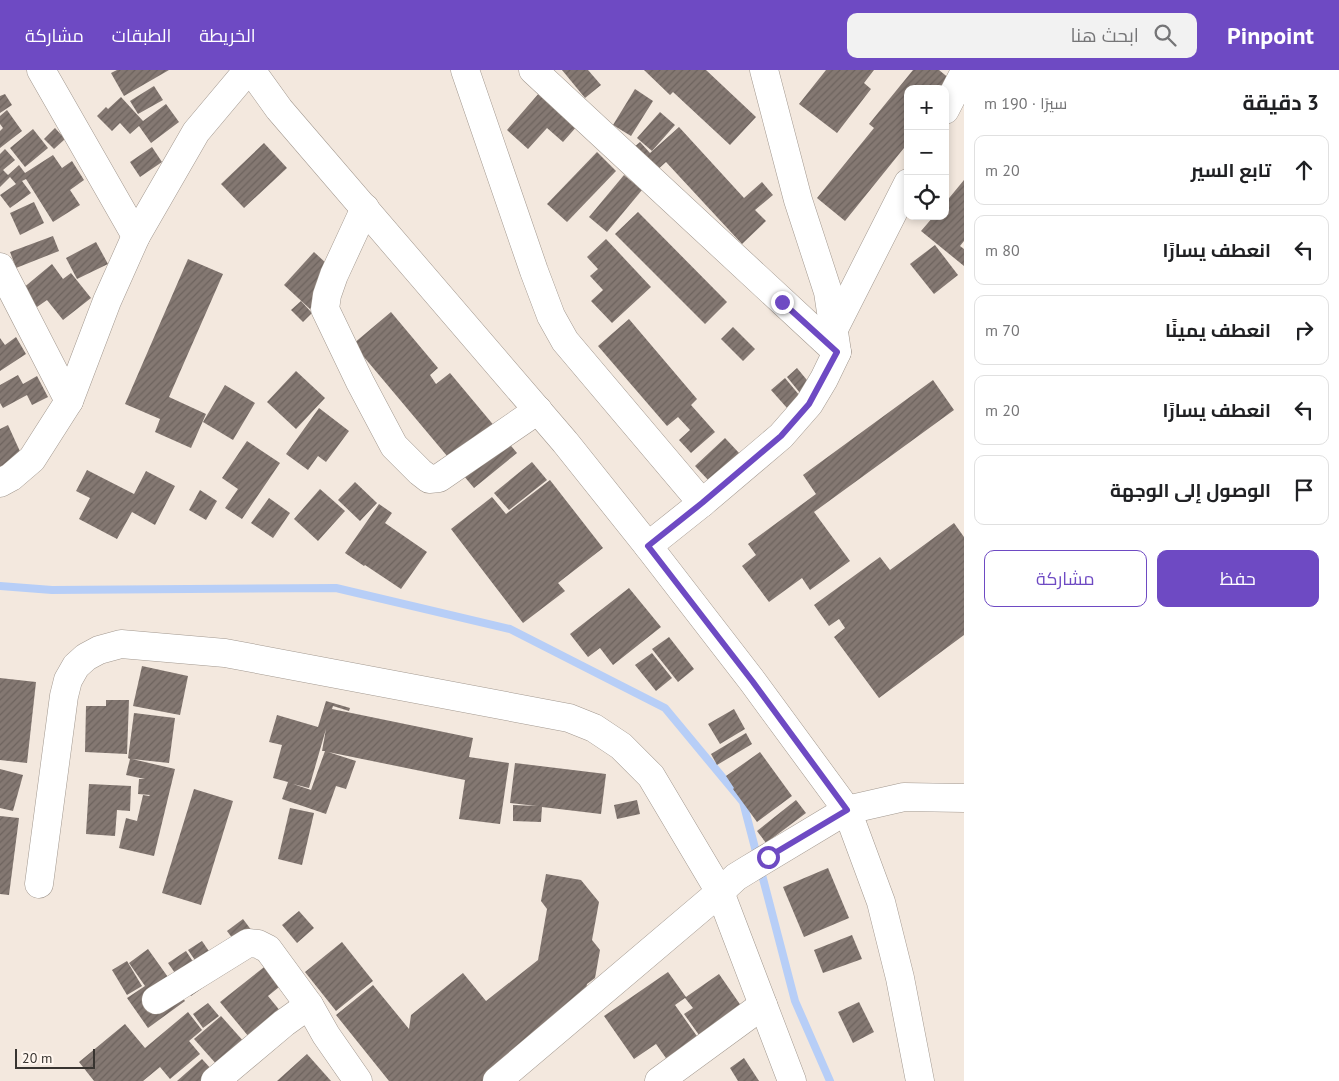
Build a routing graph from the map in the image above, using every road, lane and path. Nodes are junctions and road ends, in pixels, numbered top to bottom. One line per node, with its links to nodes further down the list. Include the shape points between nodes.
1 (41, 70): 11 (street)
2 (249, 70): 10 (street); 11 (street, via 196,132)
3 (465, 70): 17 (street, via 551,316 565,341)
4 (533, 70): 13 (street)
5 (745, 70): 7 (street)
6 (964, 73): 8 (street)
7 (767, 81): 13 (street, via 798,200 828,292)
8 (949, 102)
9 (904, 192): 13 (street)
10 (365, 208): 15 (street); 15 (street, via 334,275 325,309 394,446 429,479 439,478)
11 (136, 236): 14 (street)
12 (0, 267): 14 (street)
13 (836, 340): 17 (street, via 809,404 781,436)
14 (69, 401): 16 (street, via 32,459)
15 (538, 410): 18 (street)
16 (0, 483)
17 (702, 503): 18 (street)
18 (648, 546): 20 (street)
19 (964, 798): 20 (street, via 904,797)
20 (847, 810): 22 (street, via 736,877); 31 (street, via 881,902)
21 (39, 884): 22 (street, via 68,680 86,657 121,644 225,653 578,721 621,746 651,776)
22 (720, 892): 25 (street); 28 (street)
23 (156, 1000): 24 (street, via 248,943 268,949)
24 (309, 1005): 26 (street); 27 (street)
25 (763, 1005): 29 (street); 30 (street)
26 (215, 1081)
27 (358, 1081)
28 (497, 1081)
29 (659, 1081)
30 (792, 1081)
31 (920, 1081)

